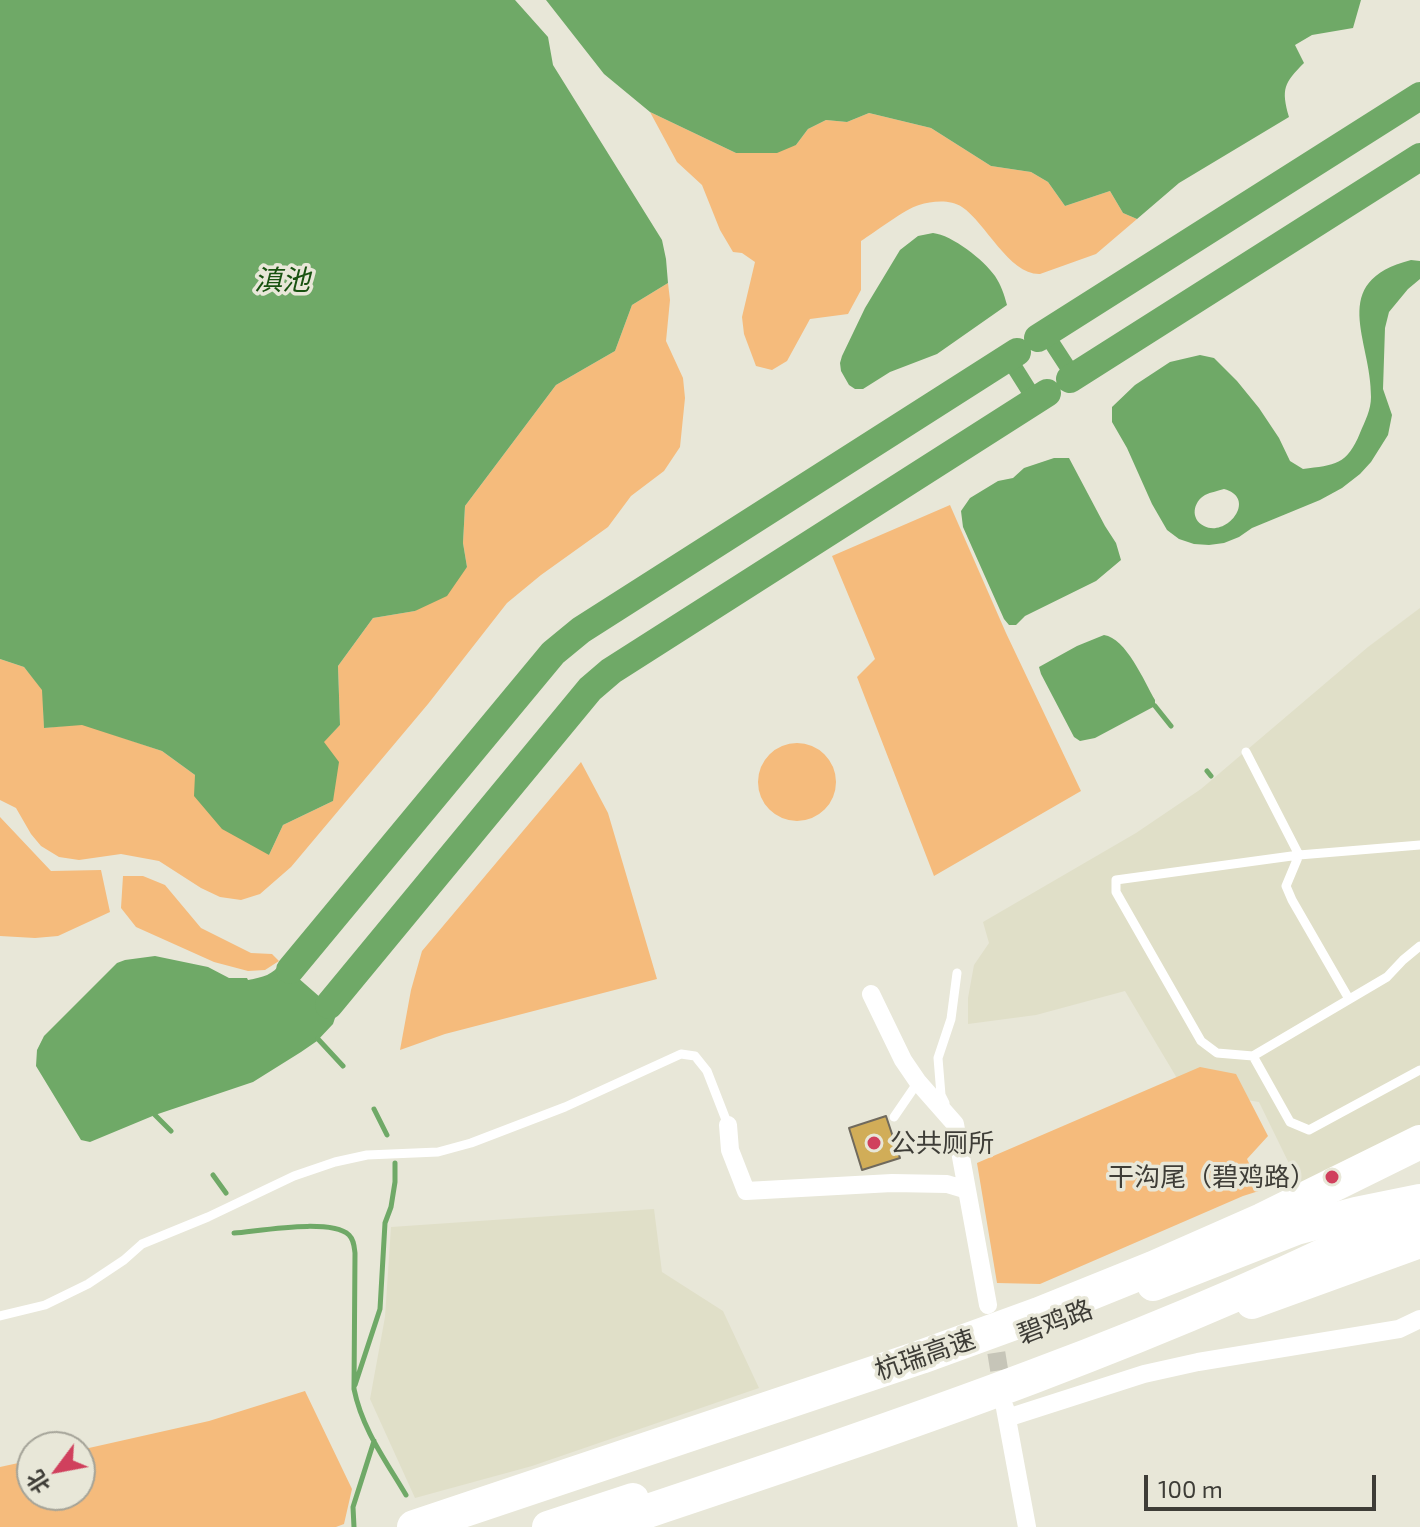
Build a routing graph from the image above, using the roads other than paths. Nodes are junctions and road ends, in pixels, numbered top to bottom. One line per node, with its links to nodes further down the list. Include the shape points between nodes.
1 (1246, 752): 3 (lane)
2 (1420, 845): 3 (lane)
3 (1299, 855): 7 (lane, via 1286,886); 8 (lane, via 1116,880 1116,892 1201,1041 1217,1053)
4 (1420, 946): 7 (lane, via 1387,977)
5 (957, 973): 12 (lane, via 951,1019 938,1058 941,1095)
6 (871, 994): 10 (street)
7 (1349, 999): 8 (lane)
8 (1253, 1056): 9 (lane, via 1290,1122 1309,1130)
9 (1420, 1070)
10 (918, 1082): 11 (lane); 12 (street)
11 (894, 1117)
12 (955, 1124): 16 (street)
13 (728, 1125): 16 (street, via 730,1150 746,1191 892,1183 947,1184); 22 (lane, via 707,1071 695,1056 681,1054 471,1143 438,1152 367,1155 294,1176 142,1244 88,1284 45,1305)
14 (1420, 1131): 19 (highway)
15 (1420, 1142): 19 (highway, 杭瑞高速)
16 (967, 1190): 21 (street)
17 (1420, 1200): 27 (highway, 碧鸡路, via 1296,1229 996,1345)
18 (1420, 1208): 29 (highway, via 1284,1273 1064,1365)
19 (1262, 1220): 26 (highway, 杭瑞高速, via 950,1346)
20 (1420, 1242): 28 (highway, 碧鸡路, via 1205,1320 1001,1378)
21 (988, 1305)
22 (0, 1316)
23 (1420, 1319): 25 (street, via 1399,1329 1144,1374)
24 (1003, 1394): 25 (street)
25 (1007, 1418): 30 (street)
26 (414, 1527)
27 (464, 1527)
28 (548, 1527)
29 (600, 1527)
30 (1027, 1527)

